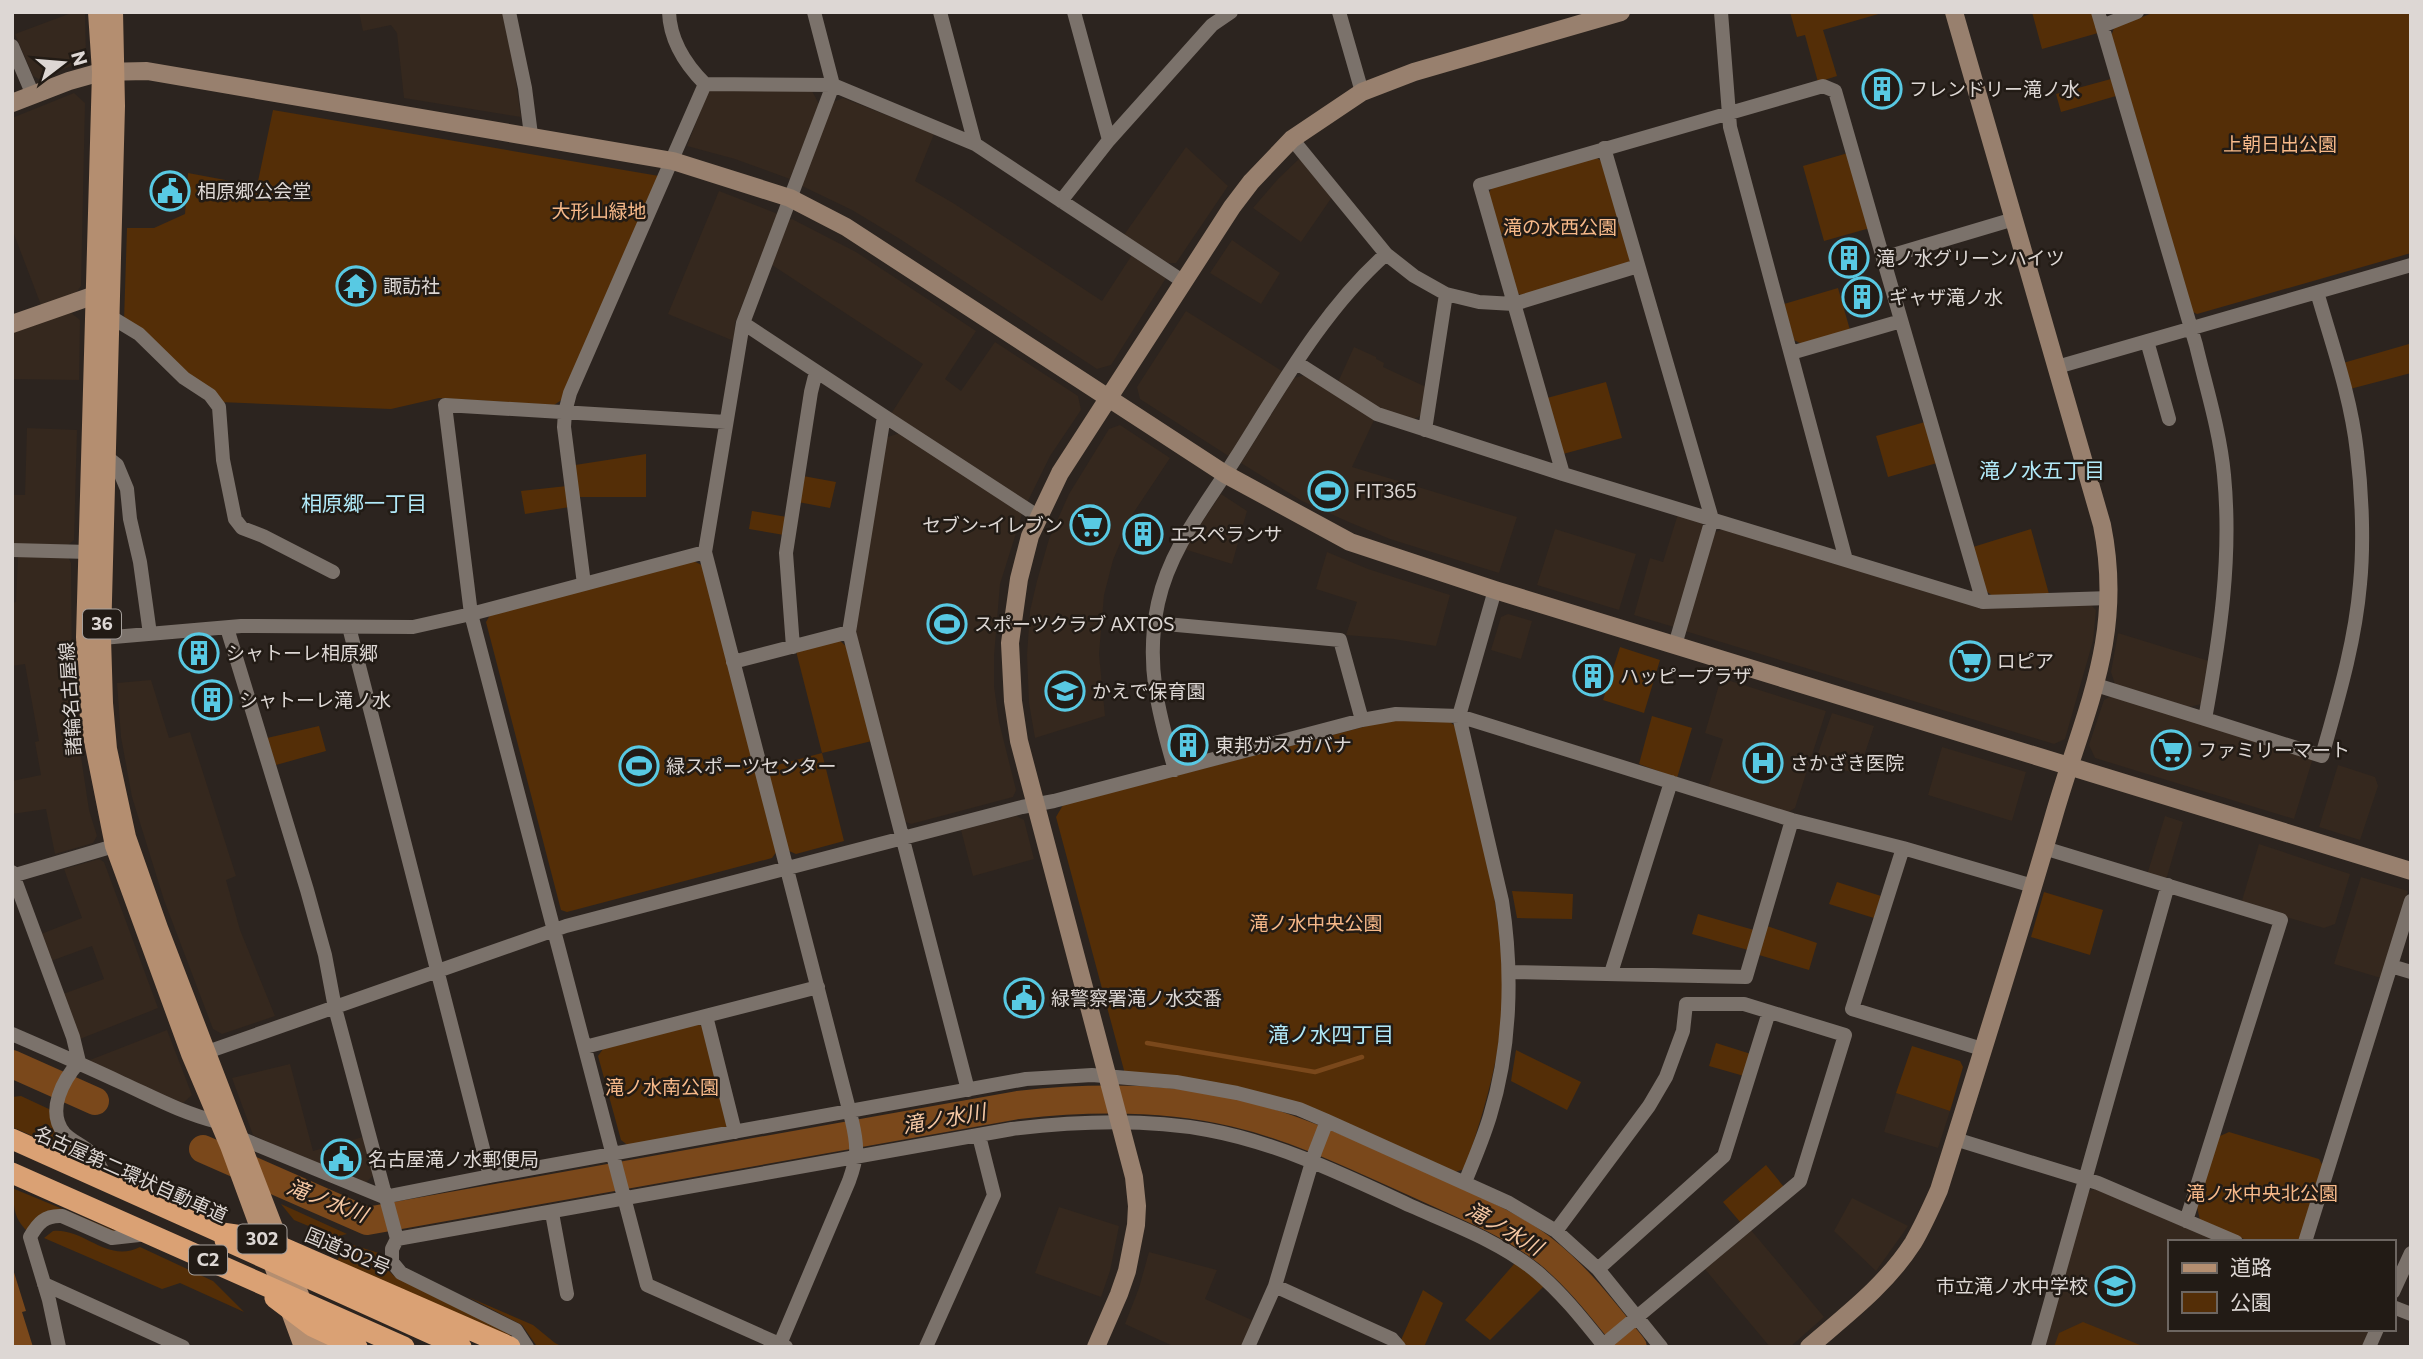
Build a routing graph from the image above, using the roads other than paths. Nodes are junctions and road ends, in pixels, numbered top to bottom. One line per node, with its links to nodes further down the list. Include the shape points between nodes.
1 (97, 12): 17 (main road, 諸輪名古屋線 / 36)
2 (114, 12): 17 (main road, 諸輪名古屋線 / 36)
3 (509, 12): 24 (street)
4 (669, 12): 18 (street, via 670,27 686,65)
5 (814, 12): 19 (street)
6 (940, 12): 27 (street)
7 (1074, 12): 26 (street)
8 (1231, 12): 14 (street)
9 (1339, 12): 20 (street)
10 (1621, 12): 20 (street, via 1414,72)
11 (1721, 12): 23 (street)
12 (1954, 12): 32 (street)
13 (2137, 12): 15 (street)
14 (1210, 19): 26 (street)
15 (2100, 19): 46 (street)
16 (12, 46): 21 (street)
17 (108, 71): 21 (street); 24 (street, via 148,71); 40 (main road, 諸輪名古屋線 / 36); 42 (main road, 諸輪名古屋線 / 36)
18 (705, 84): 19 (street); 29 (street)
19 (833, 85): 27 (street); 30 (street)
20 (1362, 92): 25 (street)
21 (33, 95): 22 (street)
22 (12, 103)
23 (1728, 113): 28 (street); 34 (street, via 1822,86 1835,91); 48 (street)
24 (531, 135): 29 (street)
25 (1292, 139): 33 (street); 37 (street, via 1251,182)
26 (1109, 140): 31 (street)
27 (975, 144): 31 (street)
28 (1604, 148): 36 (street); 41 (street, via 1480,185)
29 (673, 161): 30 (street); 53 (street)
30 (790, 198): 44 (street); 52 (street, via 875,244)
31 (1061, 201): 37 (street)
32 (2014, 219): 34 (street); 50 (street)
33 (1386, 254): 39 (street); 49 (street, via 1362,277)
34 (1883, 258): 43 (street)
35 (2411, 265): 38 (street)
36 (1638, 266): 41 (street); 62 (street)
37 (1184, 282): 52 (street)
38 (2317, 292): 46 (street); 84 (street, via 2349,408 2358,461 2360,585 2346,667 2322,755)
39 (1446, 294): 41 (street); 57 (street)
40 (95, 295): 45 (street); 64 (main road, 諸輪名古屋線 / 36)
41 (1514, 304): 60 (street)
42 (111, 317): 58 (main road, 諸輪名古屋線 / 36); 67 (street, via 139,334 184,378 213,391 235,519 242,528)
43 (1901, 321): 48 (street); 71 (street)
44 (743, 323): 51 (street); 56 (street)
45 (12, 324)
46 (2190, 328): 47 (street); 84 (street, via 2224,472 2227,519 2221,627)
47 (2147, 341): 50 (street); 55 (street)
48 (1791, 353): 66 (street)
49 (1297, 363): 57 (street, via 1377,414); 59 (street)
50 (2057, 367): 70 (street, via 2102,524)
51 (816, 372): 54 (street); 80 (street, via 786,553)
52 (1109, 398): 59 (street); 61 (street, via 1060,473)
53 (565, 412): 56 (street); 68 (street); 72 (street, via 445,405)
54 (884, 416): 61 (street); 76 (street)
55 (2169, 419)
56 (726, 422): 65 (street)
57 (1425, 430): 60 (street)
58 (107, 457): 77 (street, via 117,465 127,489); 78 (main road, 諸輪名古屋線 / 36)
59 (1225, 474): 69 (street, via 1350,542); 73 (street, via 1191,524 1166,575)
60 (1563, 474): 62 (street)
61 (1039, 517): 89 (street, via 1019,579 1010,643 1019,741)
62 (1712, 519): 66 (street); 79 (street)
63 (12, 550): 64 (street)
64 (89, 552): 92 (main road, 諸輪名古屋線 / 36, via 85,637 89,721)
65 (705, 552): 68 (street); 81 (street)
66 (1846, 560): 71 (street)
67 (333, 572)
68 (584, 584): 72 (street)
69 (1495, 590): 79 (street); 83 (street)
70 (2110, 598): 71 (street); 82 (street)
71 (1983, 602)
72 (471, 614): 74 (street, via 413,627); 101 (street)
73 (1155, 623): 85 (street, via 1340,640); 87 (street, via 1152,673)
74 (349, 626): 75 (street); 103 (street)
75 (227, 628): 77 (street); 108 (street, via 307,890)
76 (849, 632): 80 (street); 91 (street)
77 (150, 634): 78 (street)
78 (102, 638): 114 (main road, 諸輪名古屋線 / 36, via 105,715 116,795 142,884)
79 (1675, 645): 86 (street)
80 (793, 647): 81 (street)
81 (733, 662): 95 (street)
82 (2096, 685): 84 (street); 86 (street)
83 (1460, 716): 85 (street, via 1396,714); 88 (street); 104 (street, via 1502,901)
84 (2205, 719)
85 (1362, 720): 87 (street)
86 (2070, 767): 94 (street); 96 (street)
87 (1175, 770): 89 (street)
88 (1671, 782): 90 (street); 106 (street)
89 (1037, 804): 91 (street); 117 (street)
90 (1793, 820): 93 (street); 106 (street, via 1746,977)
91 (902, 838): 95 (street); 116 (street)
92 (114, 846): 97 (street); 119 (main road, 諸輪名古屋線 / 36)
93 (1903, 848): 98 (street); 113 (street, via 1852,1009)
94 (2044, 848): 98 (street); 99 (street)
95 (788, 870): 101 (street); 107 (street)
96 (2411, 871)
97 (13, 874): 115 (street)
98 (2033, 886): 113 (street)
99 (2168, 886): 131 (street); 137 (street, via 2281,920)
100 (2411, 901): 102 (street)
101 (555, 930): 103 (street); 112 (street)
102 (2390, 966): 105 (street); 142 (street)
103 (437, 972): 108 (street); 129 (street)
104 (1509, 972): 106 (street); 133 (street, via 1501,1067 1490,1115)
105 (2411, 972)
106 (1611, 973)
107 (818, 987): 110 (street); 118 (street)
108 (335, 1008): 114 (street); 135 (street)
109 (1769, 1012): 138 (street, via 1744,1004 1686,1004 1683,1031 1667,1077); 145 (street, via 1724,1156); 153 (street, via 1845,1034 1800,1181)
110 (706, 1016): 112 (street); 120 (street)
111 (12, 1034): 115 (street)
112 (586, 1047): 128 (street)
113 (1982, 1049): 123 (street)
114 (207, 1052): 125 (main road, 諸輪名古屋線 / 36)
115 (79, 1062): 119 (street, via 148,1097); 132 (street, via 69,1074 55,1113 62,1131 91,1153)
116 (968, 1090): 117 (street, via 1026,1079); 118 (street)
117 (1114, 1099): 121 (street, via 1038,1126); 124 (street, via 1150,1123); 124 (street, via 1176,1082 1237,1093 1299,1109); 168 (street, via 1134,1178 1136,1225 1127,1271)
118 (851, 1118): 120 (street); 127 (street)
119 (218, 1122): 125 (main road, 諸輪名古屋線 / 36)
120 (735, 1132): 128 (street)
121 (979, 1136): 127 (street); 167 (street, via 994,1195)
122 (12, 1139): 132 (highway, 国道302号 / 302)
123 (1955, 1139): 131 (street); 156 (street, via 1939,1189 1912,1244 1872,1293)
124 (1320, 1141): 133 (street); 147 (street); 153 (street, via 1499,1246)
125 (235, 1142): 135 (street); 143 (main road, 諸輪名古屋線 / 36, via 239,1175); 143 (main road, 諸輪名古屋線 / 36, via 247,1155 258,1184)
126 (12, 1146): 164 (highway, 名古屋第二環状自動車道 / C2)
127 (857, 1150): 134 (street); 157 (street)
128 (614, 1161): 129 (street); 134 (street)
129 (490, 1176): 135 (street)
130 (15, 1178): 140 (highway, 302); 163 (highway, C2)
131 (2086, 1179): 137 (street); 171 (street)
132 (108, 1181): 143 (highway, 国道302号 / 302, via 222,1233)
133 (1465, 1182): 138 (street)
134 (622, 1191): 136 (street); 157 (street, via 647,1285)
135 (386, 1203): 139 (street)
136 (552, 1213): 139 (street); 149 (street)
137 (2186, 1221): 141 (street)
138 (1556, 1231): 145 (street)
139 (394, 1232): 166 (street, via 394,1267 516,1329)
140 (139, 1235): 146 (street, via 113,1238 62,1216 42,1220 30,1237); 150 (highway, 302, via 264,1290)
141 (2231, 1240)
142 (2306, 1240)
143 (272, 1243): 150 (main road, 諸輪名古屋線 / 36); 151 (main road, 諸輪名古屋線 / 36); 165 (highway, 国道302号 / 302)
144 (2411, 1253): 148 (street)
145 (1598, 1269): 153 (street)
146 (44, 1284): 154 (street); 158 (street)
147 (1275, 1286): 155 (street); 169 (street)
148 (2395, 1288)
149 (567, 1294)
150 (290, 1310): 151 (highway, 302); 160 (main road, 諸輪名古屋線 / 36)
151 (312, 1326): 161 (main road, 諸輪名古屋線 / 36); 162 (highway, 302)
152 (2376, 1331): 172 (street)
153 (1615, 1336): 170 (street)
154 (167, 1343): 159 (street)
155 (1393, 1344)
156 (1818, 1344)
157 (783, 1345)
158 (59, 1347)
159 (183, 1347)
160 (303, 1347)
161 (320, 1347)
162 (357, 1347)
163 (404, 1347)
164 (461, 1347)
165 (510, 1347)
166 (527, 1347)
167 (926, 1347)
168 (1096, 1347)
169 (1248, 1347)
170 (1661, 1347)
171 (2038, 1347)
172 (2369, 1347)

